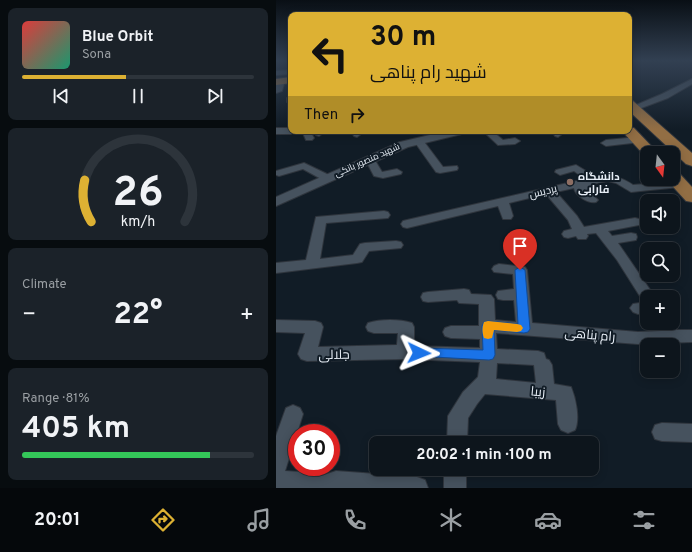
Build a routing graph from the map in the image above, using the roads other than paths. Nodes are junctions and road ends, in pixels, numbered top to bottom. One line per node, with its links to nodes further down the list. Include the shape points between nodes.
1 (687, 84): 2 (street)
2 (672, 92): 3 (street); 4 (street)
3 (685, 92)
4 (634, 112): 15 (main road)
5 (276, 131): 6 (street)
6 (288, 131)
7 (448, 134): 10 (street, شهید منصور بانکی)
8 (490, 134): 11 (street, via 501,143)
9 (633, 136): 12 (street); 13 (main road)
10 (419, 140): 14 (street, شهید منصور بانکی); 16 (street, via 440,170)
11 (515, 141)
12 (606, 143)
13 (643, 146)
14 (370, 159): 17 (street, via 378,174); 20 (street, شهید منصور بانکی)
15 (692, 161)
16 (453, 168)
17 (396, 172)
18 (560, 172): 21 (street, via 576,168)
19 (280, 173): 20 (street, via 304,166)
20 (327, 178): 29 (street, شهید منصور بانکی)
21 (595, 181): 22 (street, پردیس); 24 (street, پردیس, via 608,178 620,181 631,189)
22 (583, 183): 25 (street, پردیس); 27 (street, via 588,187 579,189)
23 (680, 185): 26 (main road)
24 (648, 186)
25 (548, 190): 28 (street, پردیس); 34 (street, via 573,219 576,234)
26 (692, 197)
27 (592, 200)
28 (502, 201): 31 (street); 33 (street, پردیس)
29 (276, 202)
30 (384, 215): 37 (street, via 320,220)
31 (506, 216)
32 (635, 222): 34 (street)
33 (407, 224)
34 (604, 234): 35 (street); 42 (street, via 622,257)
35 (631, 237)
36 (396, 245): 37 (street, via 365,247 356,259)
37 (312, 264): 38 (street)
38 (276, 268)
39 (499, 269): 40 (street, via 520,270)
40 (522, 294): 41 (street); 47 (street)
41 (504, 295)
42 (640, 295)
43 (428, 297): 46 (street, via 464,294 464,299 486,299)
44 (276, 326): 52 (street, جلالی, via 315,327 308,354)
45 (374, 328): 52 (street, via 406,327)
46 (488, 329): 47 (street, رام پناهی); 49 (street, رام پناهی); 53 (street)
47 (524, 329): 51 (street, رام پناهی, via 638,338)
48 (668, 330): 51 (street)
49 (451, 332)
50 (692, 336): 51 (street, رام پناهی)
51 (673, 337)
52 (405, 352): 53 (street, جلالی)
53 (489, 355): 54 (street, via 487,380); 55 (street, جلالی, via 540,361)
54 (481, 386): 55 (street, زیبا); 60 (street, via 458,416)
55 (546, 392): 57 (street, زیبا, via 564,393)
56 (293, 414): 61 (street)
57 (568, 424)
58 (662, 432): 59 (street)
59 (692, 433)
60 (457, 436)
61 (276, 468)
62 (455, 476): 66 (street)
63 (276, 481): 64 (street)
64 (318, 488): 65 (street, via 336,482)
65 (417, 488)
66 (454, 488)

